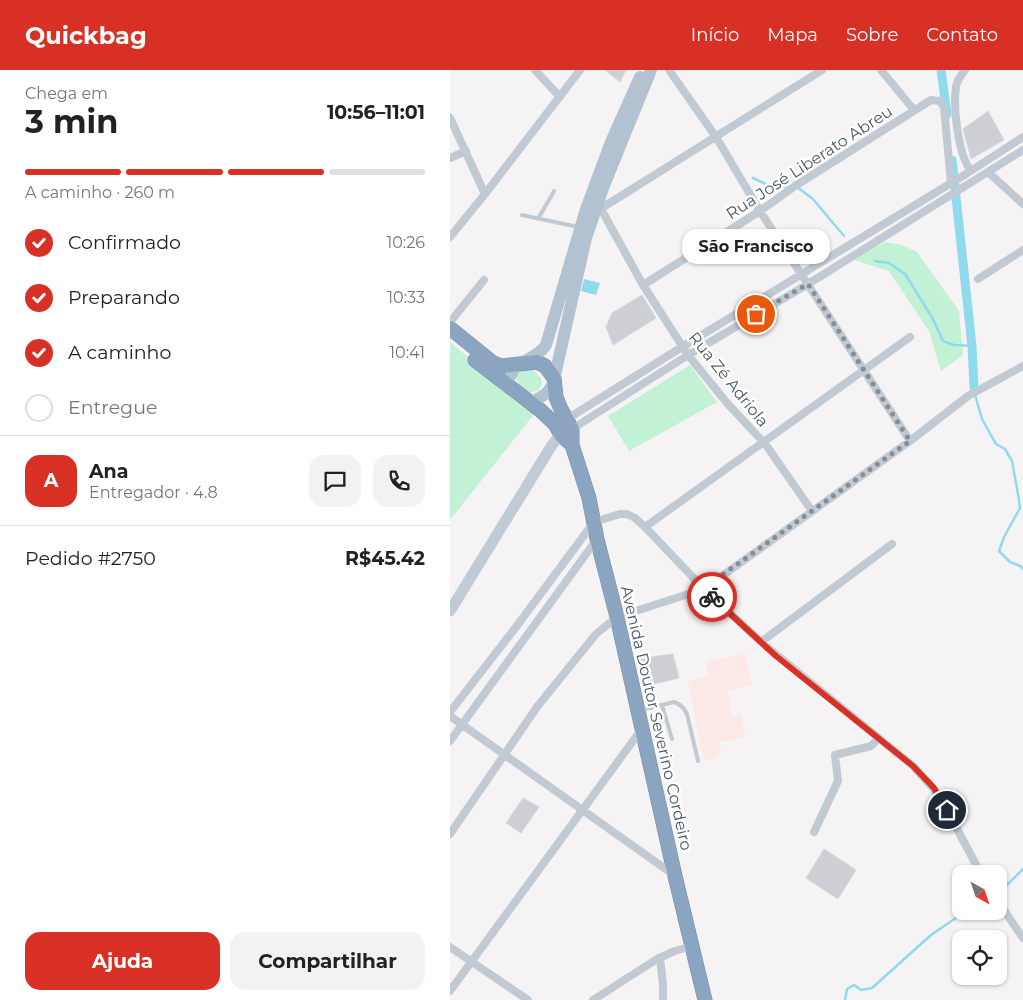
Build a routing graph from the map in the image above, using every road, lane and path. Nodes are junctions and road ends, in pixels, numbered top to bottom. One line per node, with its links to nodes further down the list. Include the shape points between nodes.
1 (535, 70): 9 (street)
2 (580, 70): 9 (street)
3 (643, 70): 27 (main road, via 610,142)
4 (651, 70): 23 (main road, via 603,188)
5 (669, 70): 12 (street)
6 (822, 70): 12 (street)
7 (881, 70): 10 (street)
8 (965, 70): 18 (street, via 956,85 955,102)
9 (560, 97): 21 (street)
10 (914, 110): 19 (street, Rua José Liberato Abreu, via 936,100 944,107); 24 (street, Rua José Liberato Abreu)
11 (450, 118): 15 (street)
12 (716, 137): 23 (street); 24 (street)
13 (1023, 137): 18 (street)
14 (1023, 150): 17 (street)
15 (466, 151): 16 (street); 21 (street)
16 (450, 158)
17 (988, 172): 22 (street); 34 (street)
18 (968, 173): 19 (street)
19 (952, 182): 30 (street)
20 (554, 191): 26 (lane)
21 (485, 194): 28 (street)
22 (1023, 204)
23 (598, 210): 33 (street, Rua Zé Adriola); 44 (main road, via 586,238)
24 (760, 211): 30 (street); 33 (street, Rua José Liberato Abreu)
25 (522, 214): 26 (lane)
26 (538, 219): 27 (lane)
27 (580, 227): 41 (main road, via 546,345)
28 (450, 237)
29 (1023, 250): 31 (street)
30 (802, 274): 34 (street); 39 (street)
31 (978, 279)
32 (484, 280): 35 (street)
33 (644, 284): 39 (street, Rua Zé Adriola)
34 (808, 284): 40 (street); 43 (street)
35 (450, 322)
36 (450, 328): 41 (highway, via 492,362 501,366)
37 (910, 337): 43 (street)
38 (450, 340): 45 (highway)
39 (682, 347): 40 (street, Rua Zé Adriola); 47 (street)
40 (688, 355): 47 (street); 49 (street, Rua Zé Adriola)
41 (521, 363): 44 (highway, via 541,363); 45 (main road, via 513,370)
42 (1023, 366): 48 (street, via 968,396)
43 (863, 370): 48 (street); 49 (street)
44 (554, 378): 46 (main road, via 547,393); 47 (highway, Avenida Doutor Severino Cordeiro, via 556,396)
45 (506, 386): 46 (highway)
46 (530, 402): 47 (highway, Avenida Doutor Severino Cordeiro, via 555,424)
47 (567, 428): 51 (highway, Avenida Doutor Severino Cordeiro); 56 (street, via 552,445)
48 (910, 441): 50 (street)
49 (763, 442): 50 (street, Rua Zé Adriola); 52 (street)
50 (812, 511): 55 (street)
51 (594, 522): 52 (street, via 627,514); 53 (highway, Avenida Doutor Severino Cordeiro); 61 (street)
52 (645, 527): 55 (street)
53 (597, 540): 57 (highway, Avenida Doutor Severino Cordeiro); 62 (street)
54 (892, 544): 58 (street)
55 (704, 588): 57 (street); 58 (street)
56 (450, 611)
57 (617, 617): 60 (highway, Avenida Doutor Severino Cordeiro); 67 (street, via 596,634 572,661)
58 (761, 642): 64 (street)
59 (662, 705): 60 (lane); 65 (lane); 68 (lane, via 674,702 684,708)
60 (639, 710): 63 (highway, Avenida Doutor Severino Cordeiro)
61 (450, 714): 62 (street)
62 (463, 724): 66 (street); 67 (street)
63 (642, 728): 69 (street); 73 (highway, Avenida Doutor Severino Cordeiro)
64 (879, 738): 70 (street, via 871,746 836,755 838,781); 72 (street, via 934,788)
65 (672, 739)
66 (450, 741)
67 (506, 755): 69 (street); 71 (street)
68 (698, 761)
69 (582, 810): 73 (street); 79 (street)
70 (814, 832)
71 (450, 834)
72 (976, 865)
73 (675, 876): 76 (highway, Avenida Doutor Severino Cordeiro)
74 (1008, 916): 75 (street)
75 (1023, 938)
76 (693, 946): 78 (street); 84 (highway, Avenida Doutor Severino Cordeiro)
77 (450, 947): 79 (street)
78 (660, 958): 82 (street); 83 (street)
79 (471, 962): 80 (street); 81 (street)
80 (450, 991)
81 (528, 1000)
82 (593, 1000)
83 (663, 1000)
84 (705, 1000)

